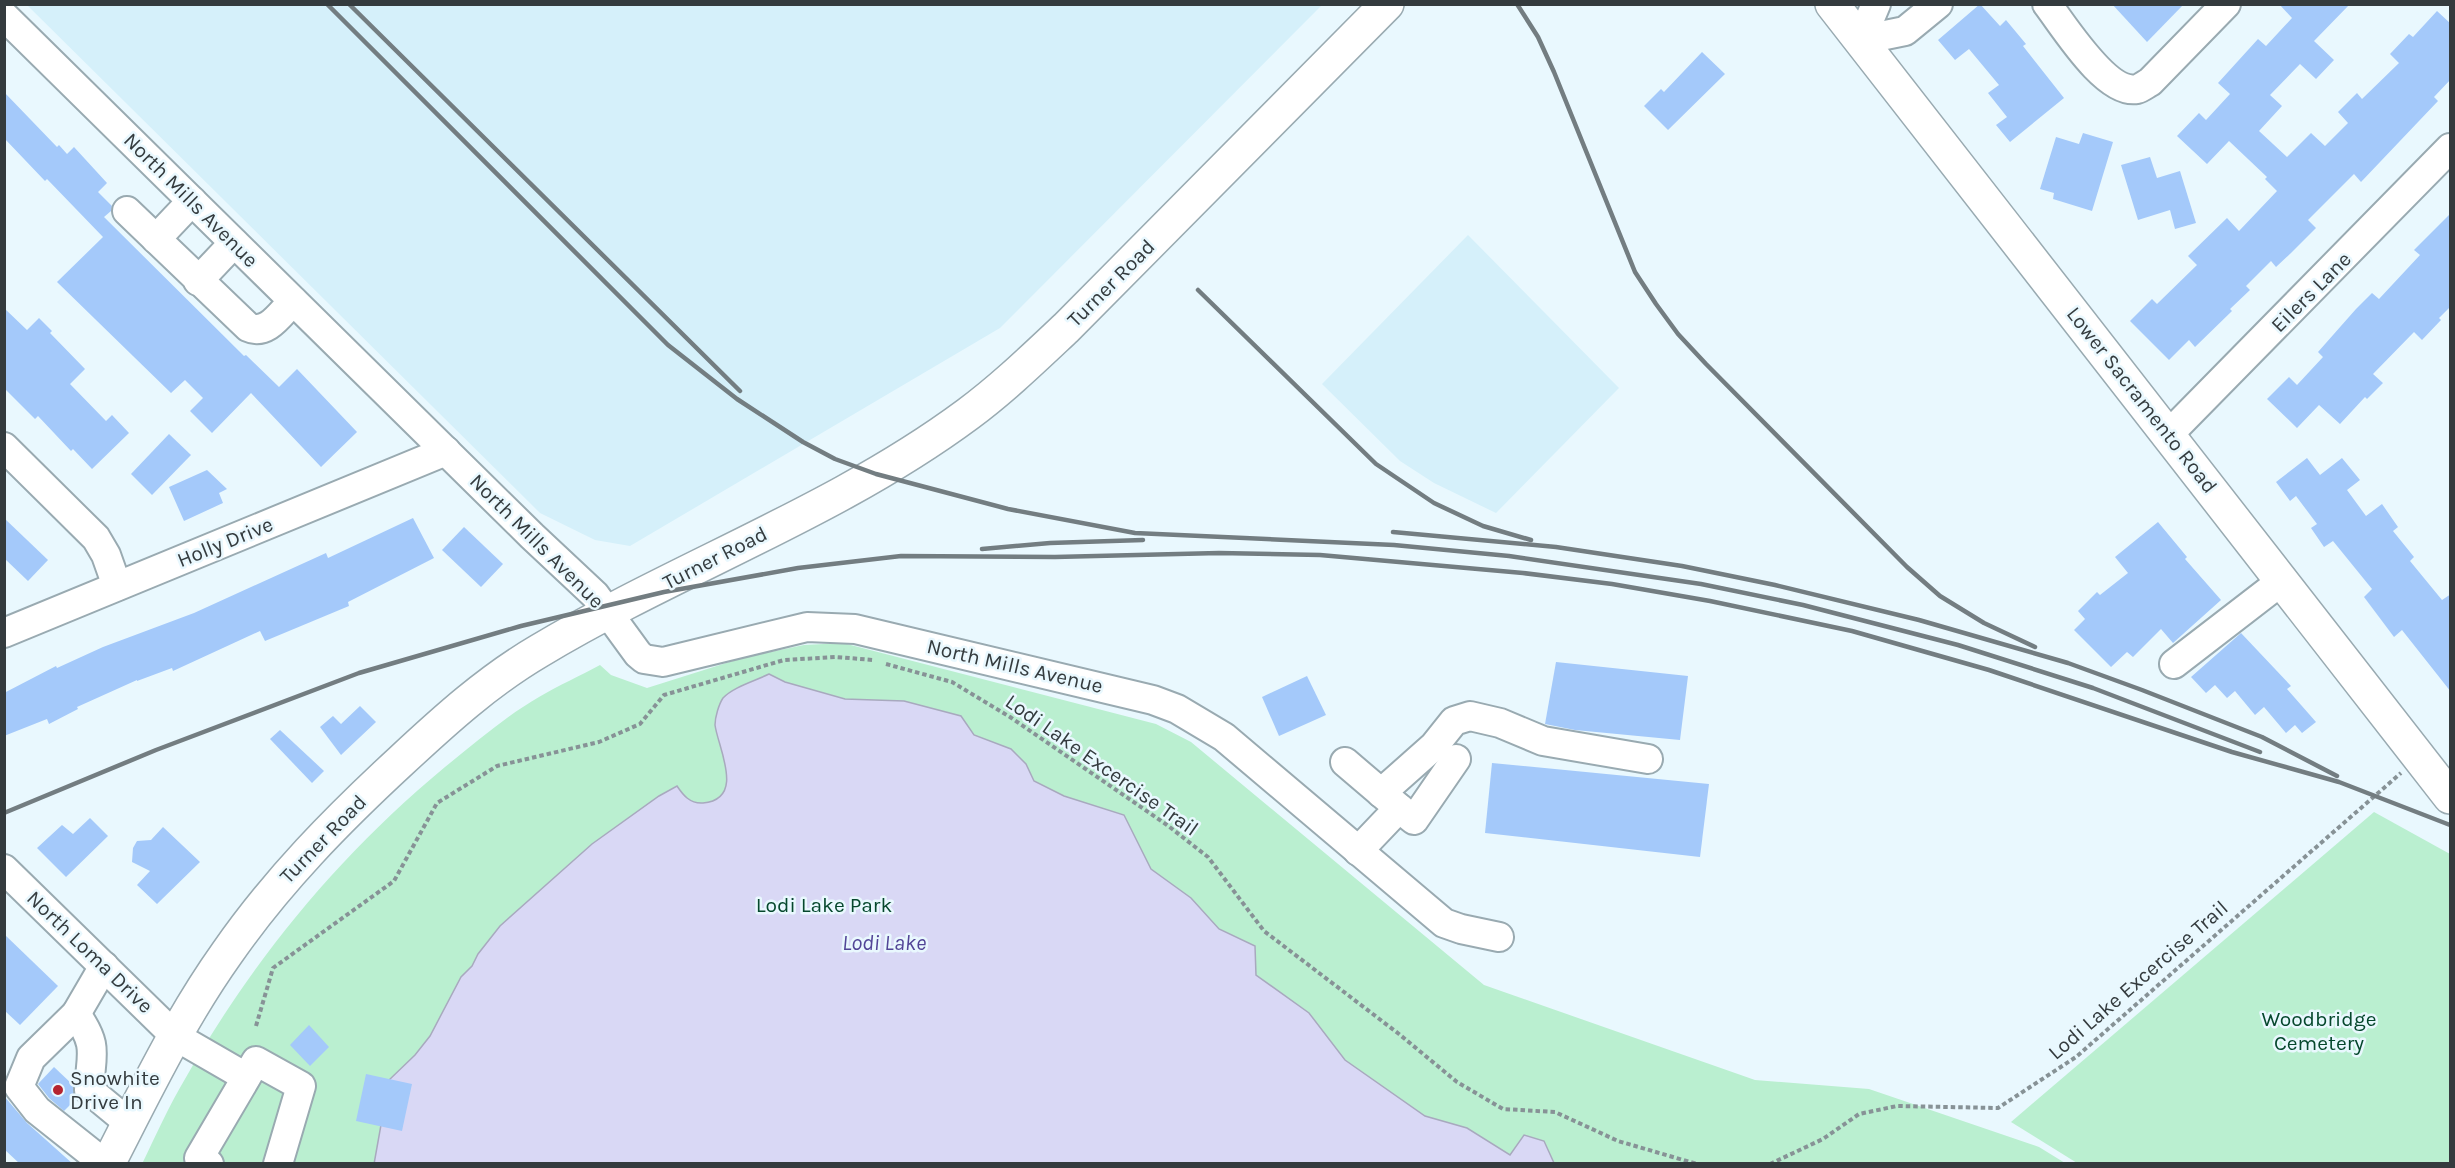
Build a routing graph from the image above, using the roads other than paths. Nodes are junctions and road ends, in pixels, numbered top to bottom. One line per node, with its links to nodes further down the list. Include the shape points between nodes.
1 (1387, 4): 21 (main road, Turner Road, via 1066,328 992,396 867,479)
2 (1832, 4): 8 (main road, Lower Sacramento Road)
3 (1876, 4): 8 (street)
4 (1938, 4): 8 (street, via 1905,30)
5 (2047, 4): 6 (street, via 2103,76 2120,87 2137,89 2150,82)
6 (2226, 4)
7 (4, 16): 10 (street, North Mills Avenue)
8 (1861, 40): 16 (main road, Lower Sacramento Road)
9 (2451, 148): 16 (street, Eilers Lane)
10 (192, 201): 12 (street); 13 (street, North Mills Avenue)
11 (127, 212): 12 (street)
12 (156, 239): 14 (street)
13 (234, 243): 14 (street); 15 (street, North Mills Avenue)
14 (198, 281): 15 (street, via 240,322 255,330 266,328)
15 (293, 301): 18 (street, North Mills Avenue)
16 (2169, 434): 19 (main road, Lower Sacramento Road)
17 (4, 447): 20 (street, via 96,538)
18 (446, 451): 20 (street, Holly Drive); 21 (street, North Mills Avenue)
19 (2283, 580): 23 (street); 27 (main road, Lower Sacramento Road)
20 (117, 586): 22 (street, Holly Drive)
21 (608, 612): 29 (street, North Mills Avenue, via 638,654 653,662 807,627 831,627 855,629 1154,700 1178,709 1224,737); 34 (main road, Turner Road, via 497,678 345,812 248,924)
22 (4, 633)
23 (2174, 664)
24 (1456, 759): 28 (street, via 1414,820)
25 (1648, 759): 28 (street, via 1543,741 1500,723 1470,716 1454,721)
26 (1345, 762): 28 (street)
27 (2451, 797)
28 (1390, 800): 29 (street)
29 (1358, 851): 31 (street, North Mills Avenue, via 1444,922)
30 (4, 869): 32 (street, North Loma Drive)
31 (1498, 937)
32 (104, 966): 33 (street); 34 (street, North Loma Drive)
33 (76, 1014): 36 (street, via 93,1047 89,1090); 37 (street, via 31,1058 19,1087 37,1110)
34 (175, 1035): 35 (street, North Loma Drive); 36 (main road, Turner Road)
35 (246, 1077): 38 (street, via 199,1158); 39 (street, via 256,1061 301,1086)
36 (129, 1123): 37 (main road, Turner Road)
37 (106, 1164)
38 (209, 1164)
39 (278, 1164)

